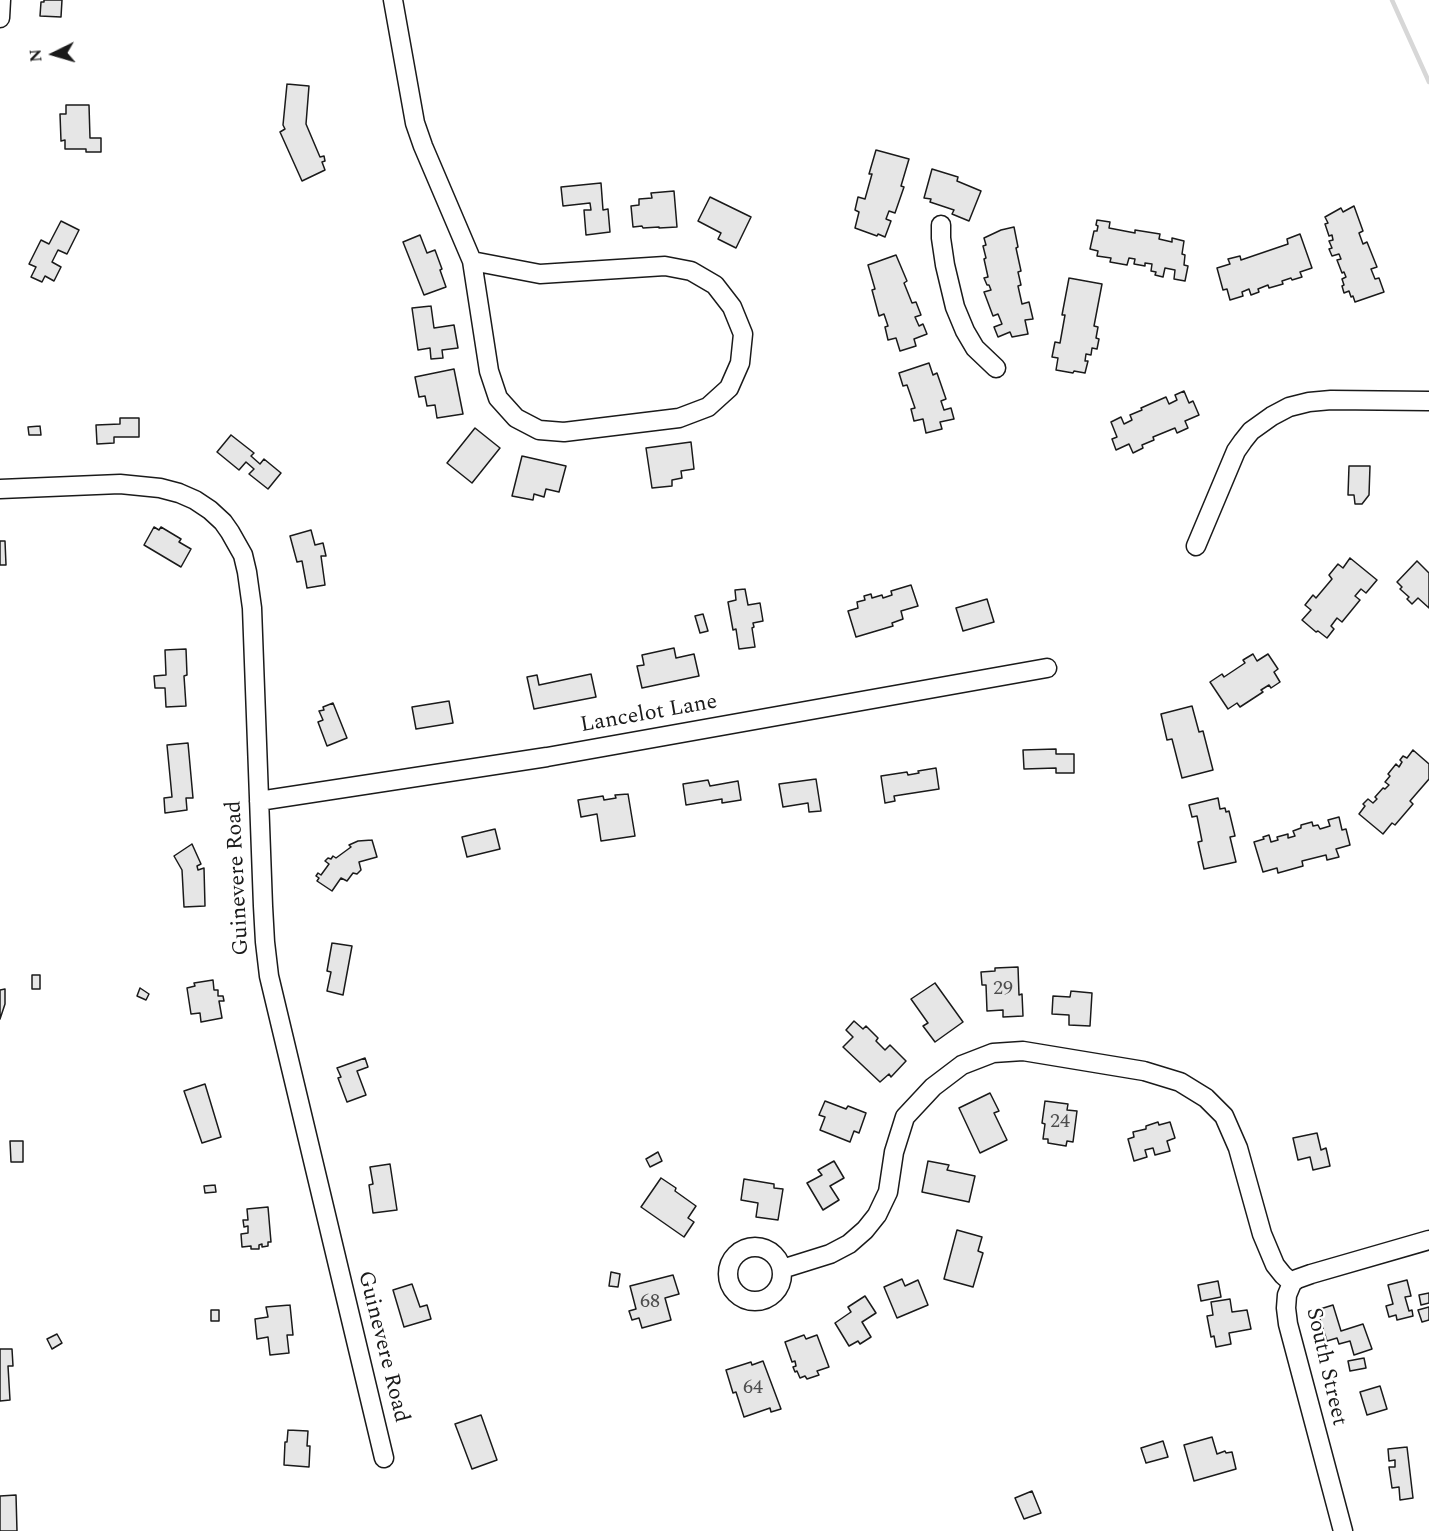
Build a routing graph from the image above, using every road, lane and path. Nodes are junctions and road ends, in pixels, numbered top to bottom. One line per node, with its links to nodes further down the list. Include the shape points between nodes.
1 (1, 0): 3 (street)
2 (393, 0): 5 (street, via 415,123)
3 (0, 18)
4 (941, 225): 6 (street, via 955,307 975,348)
5 (472, 261): 5 (street, via 489,371 498,398 516,418 539,430 564,432 679,418 708,407 729,388 740,363 743,334 732,307 715,285 691,272 665,266 540,274)
6 (996, 368)
7 (1429, 401): 9 (street, via 1320,401 1299,404 1272,416 1251,431 1236,452)
8 (0, 489): 11 (street, Guinevere Road, via 120,484 160,488 195,500 223,522 240,549 252,608)
9 (1196, 546)
10 (1047, 668): 11 (street, Lancelot Lane, via 547,757)
11 (259, 801): 15 (street, Guinevere Road, via 269,976)
12 (1429, 1240): 14 (street, South Street)
13 (782, 1269): 14 (street, via 849,1244 877,1215 888,1192 905,1117 933,1087 962,1065 993,1053 1023,1051 1144,1071 1180,1082 1206,1098 1224,1116 1238,1148 1262,1234 1275,1265)
14 (1292, 1283): 16 (street, South Street, via 1286,1301 1288,1324)
15 (384, 1458)
16 (1343, 1531)

